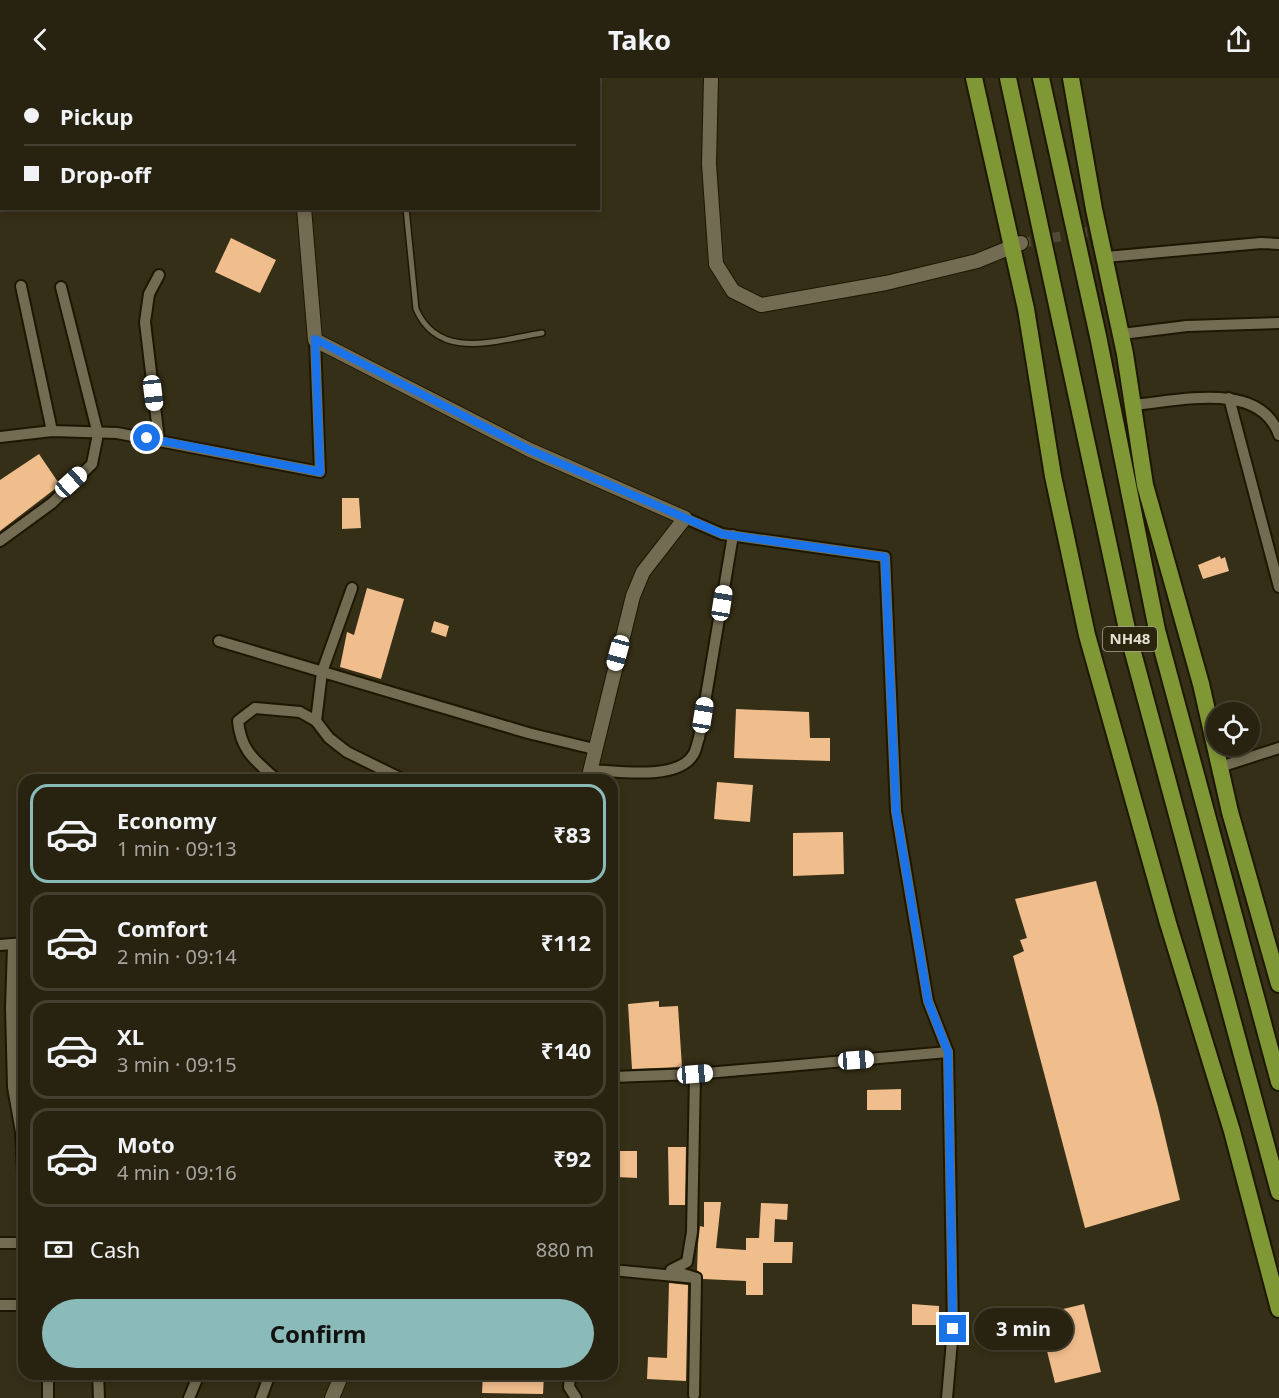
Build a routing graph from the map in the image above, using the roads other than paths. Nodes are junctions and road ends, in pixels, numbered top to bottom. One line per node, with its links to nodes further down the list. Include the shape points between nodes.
1 (711, 78): 9 (street, via 709,164 716,264 733,291 761,304 886,283 977,261)
2 (974, 78): 9 (highway)
3 (1008, 78): 50 (highway, NH48, via 1128,634)
4 (1041, 78): 48 (highway, NH48, via 1157,630)
5 (1071, 78): 10 (highway, via 1093,231)
6 (304, 210): 17 (street)
7 (406, 210): 15 (lane, via 416,309 432,334 447,342 471,344)
8 (1279, 244): 10 (street)
9 (1017, 246): 57 (highway, via 1053,476 1087,635 1168,923 1232,1131)
10 (1106, 256): 16 (highway)
11 (159, 275): 24 (street, via 147,300 145,322)
12 (21, 286): 20 (street)
13 (61, 287): 21 (street)
14 (1279, 323): 16 (street, via 1187,326)
15 (542, 333)
16 (1122, 334): 19 (highway)
17 (315, 339): 24 (street, via 320,472); 25 (street, via 530,450)
18 (1229, 398): 19 (street); 22 (street, via 1256,404 1275,423); 28 (street)
19 (1133, 405): 35 (highway, via 1145,485)
20 (52, 430): 21 (street); 23 (street)
21 (98, 434): 24 (street); 27 (street, via 92,464 52,503)
22 (1279, 435)
23 (0, 437)
24 (159, 440)
25 (685, 518): 26 (street); 34 (street, via 643,572 633,596)
26 (733, 535): 39 (street, via 693,755 673,770); 45 (street, via 885,557 896,811 928,1001)
27 (0, 541)
28 (1279, 587)
29 (352, 588): 31 (street)
30 (219, 641): 31 (street)
31 (322, 672): 32 (street); 34 (street)
32 (316, 721): 36 (street, via 300,712 255,708 238,721 245,750); 37 (street, via 347,752)
33 (1279, 748): 35 (street)
34 (594, 749): 38 (street)
35 (1220, 767): 42 (highway)
36 (271, 774)
37 (392, 774)
38 (589, 774)
39 (612, 774)
40 (0, 945): 41 (street)
41 (18, 945): 43 (street)
42 (1279, 984)
43 (12, 1041): 44 (street); 49 (street)
44 (18, 1046)
45 (948, 1052): 46 (street); 71 (street, via 953,1329)
46 (695, 1074): 47 (street); 54 (street, via 692,1232 687,1262 670,1270)
47 (618, 1077)
48 (1279, 1082)
49 (18, 1113)
50 (1279, 1192)
51 (0, 1243): 52 (street)
52 (18, 1243)
53 (618, 1271): 54 (street)
54 (696, 1278): 64 (street)
55 (0, 1305): 56 (street)
56 (18, 1305)
57 (1279, 1308)
58 (48, 1380): 65 (street)
59 (98, 1380): 66 (street)
60 (196, 1380): 67 (street)
61 (268, 1380): 68 (street)
62 (340, 1380): 69 (street)
63 (570, 1380): 70 (street)
64 (694, 1395)
65 (48, 1398)
66 (99, 1398)
67 (189, 1398)
68 (261, 1398)
69 (332, 1398)
70 (576, 1398)
71 (947, 1398)

